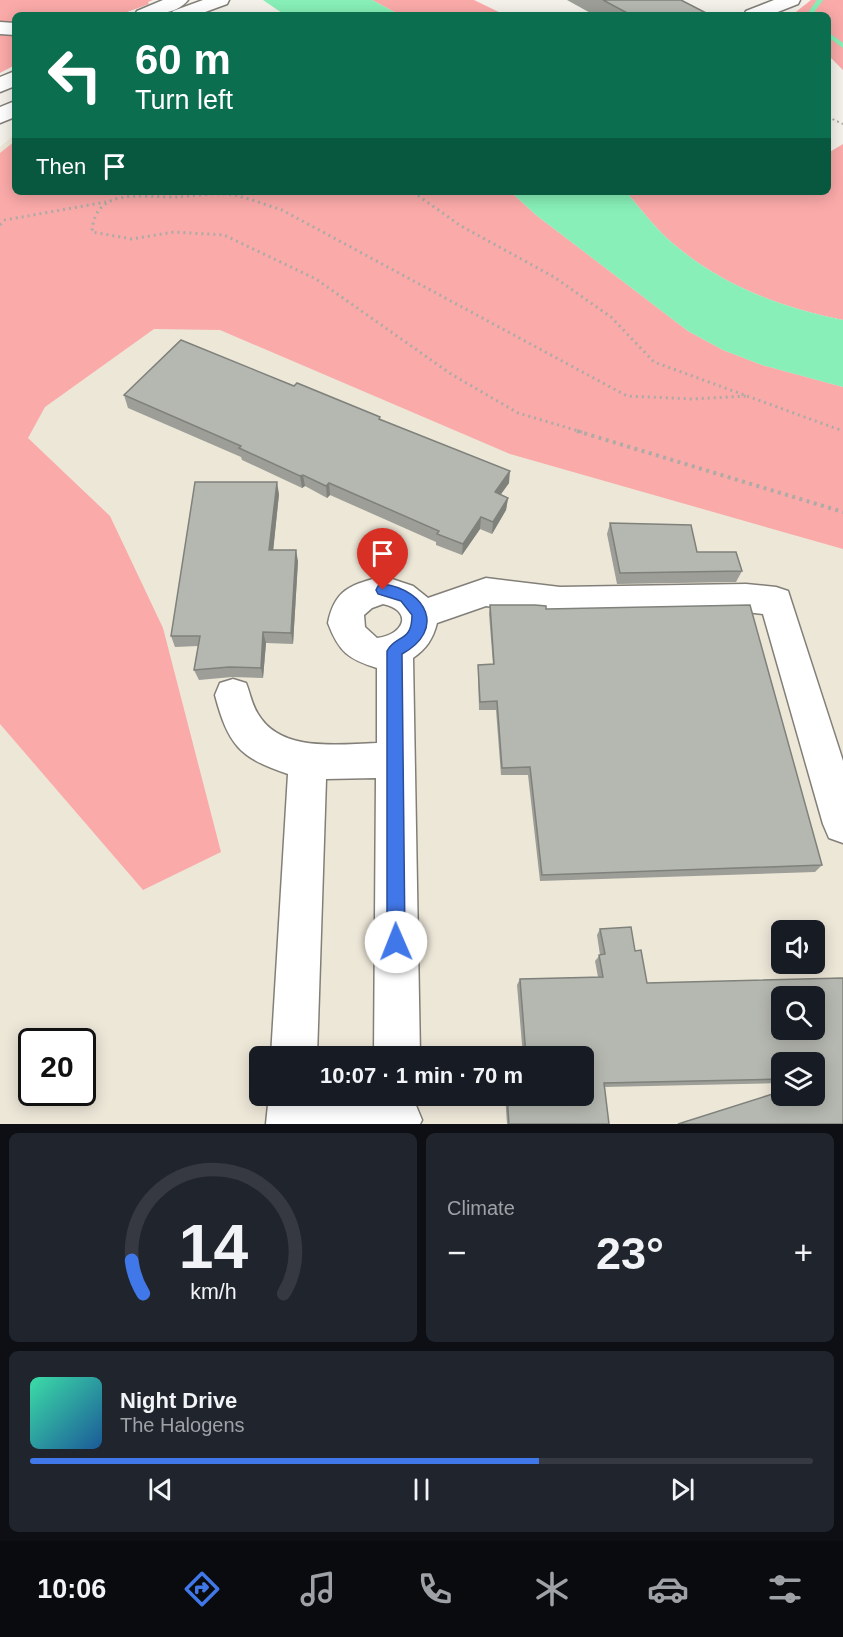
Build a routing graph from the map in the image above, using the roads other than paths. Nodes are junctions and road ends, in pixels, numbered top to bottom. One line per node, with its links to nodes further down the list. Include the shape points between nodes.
1 (220, 0): 3 (main road)
2 (791, 0): 5 (main road)
3 (181, 7): 4 (main road)
4 (158, 12)
5 (761, 12)
6 (419, 615): 7 (main road, via 414,636); 7 (main road, via 415,605 395,591 371,591 351,605 345,626 357,645 381,653); 11 (main road, via 486,592 560,601 776,601)
7 (395, 651): 9 (main road)
8 (233, 695): 10 (main road, via 241,724 259,744)
9 (394, 760): 10 (main road); 13 (main road)
10 (308, 761): 12 (main road)
11 (843, 824)
12 (294, 1046)
13 (397, 1046)
14 (291, 1106): 16 (main road)
15 (398, 1113): 16 (main road)
16 (290, 1124)

